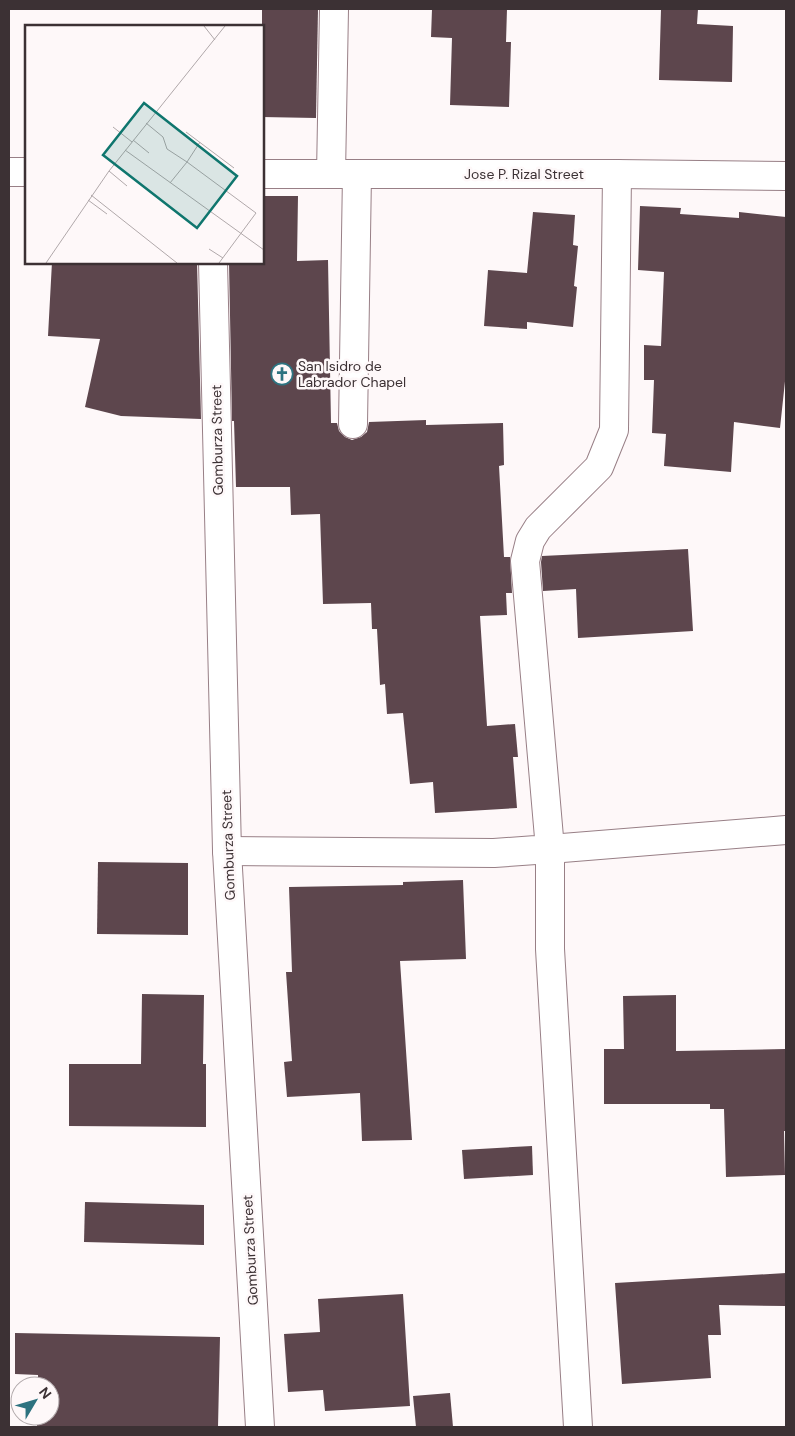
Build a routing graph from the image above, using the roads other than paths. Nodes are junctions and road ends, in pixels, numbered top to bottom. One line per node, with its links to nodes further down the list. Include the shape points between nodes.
1 (334, 9): 5 (street)
2 (9, 172): 3 (street)
3 (25, 172)
4 (264, 174): 5 (street, Jose P. Rizal Street)
5 (344, 174): 6 (street, Jose P. Rizal Street); 9 (street)
6 (617, 174): 7 (street, Jose P. Rizal Street); 11 (street, via 614,430 599,467 538,528 530,541 525,561)
7 (786, 176)
8 (213, 264): 12 (street, Gomburza Street)
9 (353, 424)
10 (786, 830): 11 (street)
11 (550, 849): 12 (street, via 494,853); 14 (street, via 550,949)
12 (227, 851): 13 (street, Gomburza Street)
13 (260, 1427)
14 (578, 1427)

